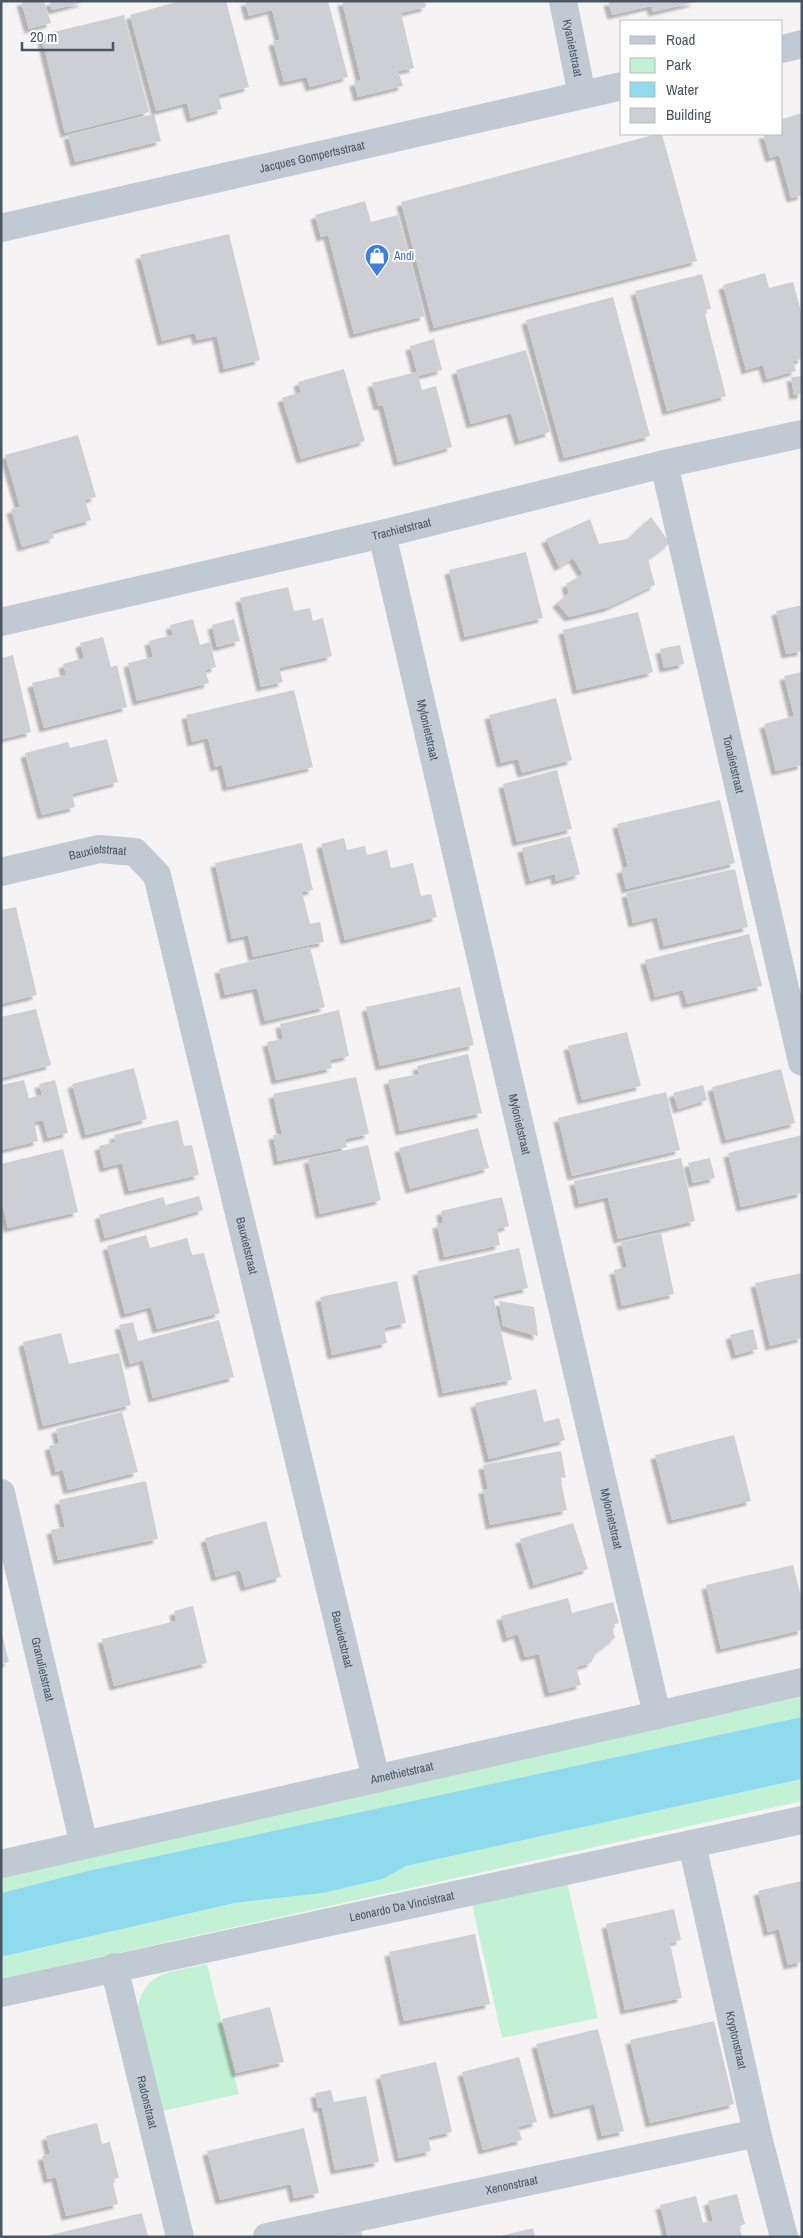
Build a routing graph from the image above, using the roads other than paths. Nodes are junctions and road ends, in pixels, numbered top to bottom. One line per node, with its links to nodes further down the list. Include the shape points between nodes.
1 (563, 1): 5 (street, Kyanietstraat)
2 (802, 44): 3 (street)
3 (783, 49)
4 (620, 86): 5 (street, Jacques Gompertsstraat)
5 (582, 95): 6 (street, Jacques Gompertsstraat)
6 (1, 228)
7 (802, 434): 8 (street, Trachietstraat)
8 (664, 464): 9 (street, Trachietstraat); 12 (street, Tonalietstraat)
9 (382, 534): 10 (street, Trachietstraat); 15 (street, Mylonietstraat)
10 (1, 622)
11 (1, 872): 16 (street, Bauxietstraat, via 100,849 135,852 157,874)
12 (802, 1062)
13 (1, 1493): 19 (street, Granulietstraat)
14 (802, 1682): 15 (street, Amethietstraat)
15 (657, 1715): 16 (street, Amethietstraat)
16 (376, 1779): 19 (street, Amethietstraat)
17 (802, 1820): 18 (street, Leonardo Da Vincistraat)
18 (692, 1844): 21 (street, Leonardo Da Vincistraat); 23 (street, Kryptonstraat)
19 (84, 1845): 20 (street, Amethietstraat)
20 (1, 1864)
21 (114, 1967): 22 (street, Leonardo Da Vincistraat); 24 (street, Radonstraat)
22 (1, 1993)
23 (757, 2134): 25 (street, Xenonstraat); 26 (street, Kryptonstraat)
24 (180, 2237)
25 (267, 2237)
26 (784, 2237)

